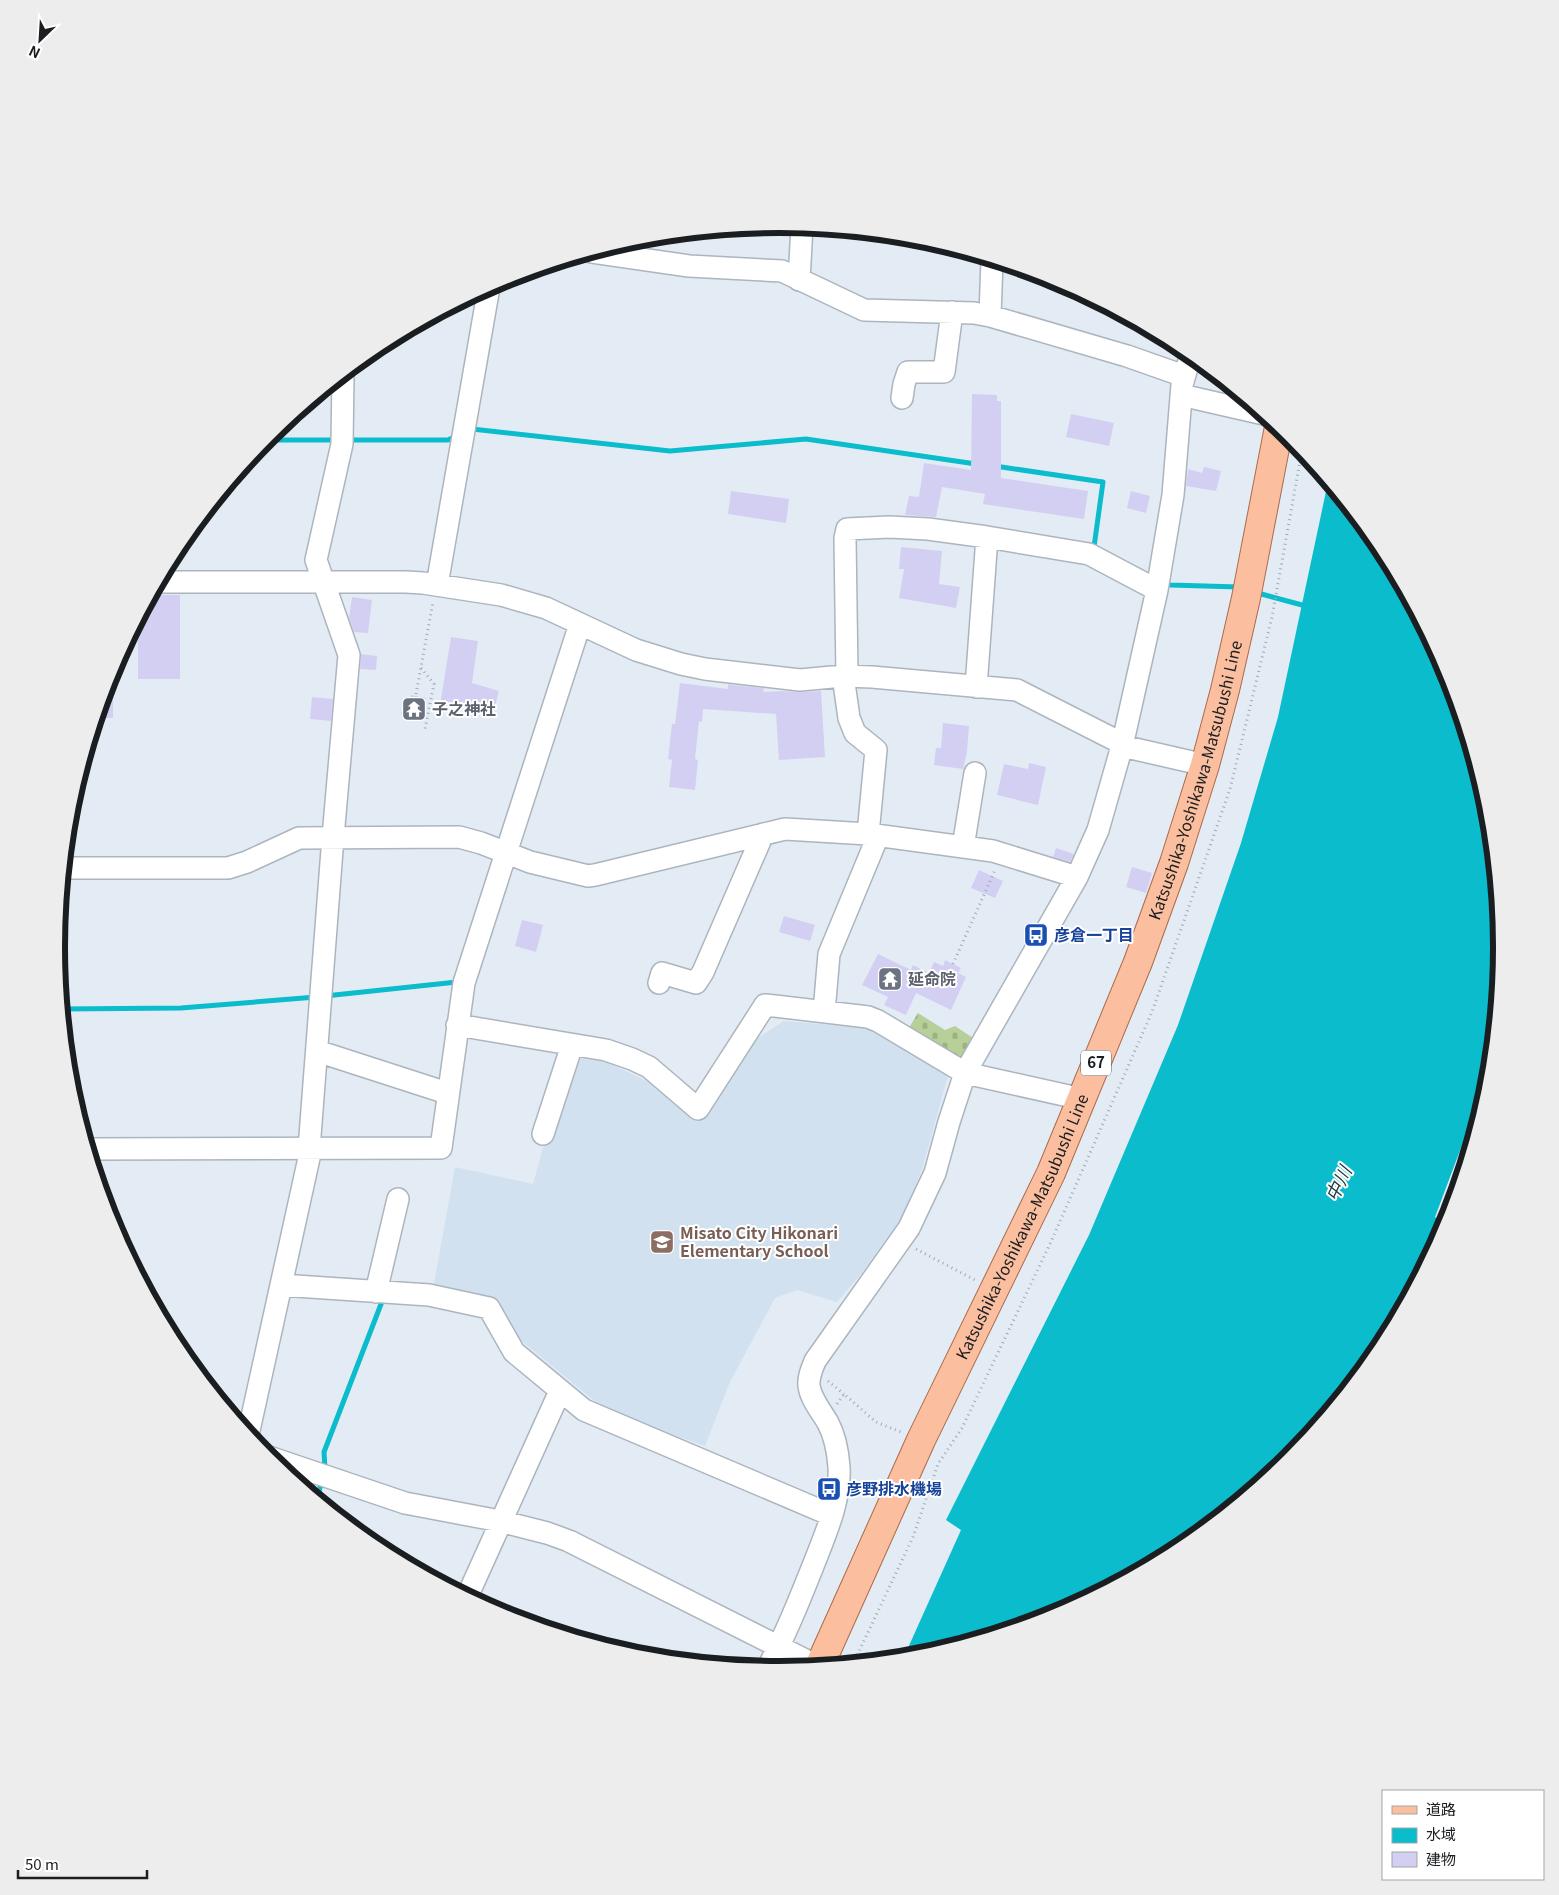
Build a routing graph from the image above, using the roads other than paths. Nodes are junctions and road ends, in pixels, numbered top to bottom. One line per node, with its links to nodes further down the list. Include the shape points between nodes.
1 (802, 234): 4 (street)
2 (607, 254): 4 (street, via 689,266 782,271)
3 (992, 266): 7 (street)
4 (799, 280): 6 (street, via 864,310)
5 (487, 296): 17 (street)
6 (952, 312): 7 (street); 11 (street, via 944,372 908,372)
7 (990, 316): 10 (street, via 1127,356)
8 (1189, 362): 10 (street)
9 (343, 383): 15 (street, via 342,444 316,560)
10 (1183, 386): 12 (street); 18 (street, via 1173,495)
11 (902, 398)
12 (1250, 409)
13 (1277, 435): 23 (main road, Katsushika-Yoshikawa-Matsubushi Line / 67, via 1246,598)
14 (987, 537): 18 (street, via 1088,554); 20 (street, via 928,530 847,529); 21 (street)
15 (322, 581): 16 (street); 17 (street); 27 (street, via 349,655)
16 (166, 582)
17 (436, 585): 19 (street, via 501,595 546,608)
18 (1157, 590): 22 (street)
19 (580, 624): 20 (street, via 636,650 689,666 800,680); 29 (street)
20 (845, 676): 21 (street); 26 (street, via 849,718 855,733 876,750)
21 (976, 687): 22 (street, via 1017,690)
22 (1122, 745): 23 (street); 31 (street, via 1098,830)
23 (1205, 765): 39 (main road, Katsushika-Yoshikawa-Matsubushi Line / 67, via 1138,962)
24 (975, 774): 28 (street)
25 (763, 834): 26 (street, via 785,829); 29 (street, via 588,876 530,862); 32 (street, via 696,983 662,973)
26 (873, 835): 28 (street); 33 (street, via 829,954)
27 (333, 837): 29 (street, via 459,837); 30 (street, via 299,838 228,868); 36 (street)
28 (962, 847): 31 (street, via 1002,853)
29 (506, 852): 34 (street, via 464,983)
30 (70, 868)
31 (1077, 878): 37 (street)
32 (659, 983)
33 (824, 1012): 35 (street, via 765,1005 698,1109 649,1067 606,1050); 37 (street, via 878,1021)
34 (457, 1025): 35 (street); 38 (street)
35 (572, 1045): 40 (street)
36 (317, 1051): 38 (street); 42 (street)
37 (965, 1074): 39 (street); 49 (street, via 935,1174 909,1228 815,1360 810,1374 809,1386 835,1442 839,1466 839,1488)
38 (447, 1093): 42 (street, via 440,1148)
39 (1082, 1099): 53 (main road, Katsushika-Yoshikawa-Matsubushi Line / 67, via 1051,1173 921,1440)
40 (543, 1134)
41 (94, 1149): 42 (street)
42 (310, 1149): 44 (street)
43 (398, 1199): 45 (street)
44 (282, 1285): 45 (street); 47 (street)
45 (376, 1292): 46 (street, via 429,1295 489,1308 514,1352)
46 (560, 1391): 49 (street, via 584,1410); 50 (street)
47 (250, 1427)
48 (283, 1462): 50 (street, via 406,1503)
49 (831, 1515): 52 (street)
50 (500, 1521): 51 (street); 52 (street, via 569,1541)
51 (470, 1591)
52 (779, 1647): 54 (street); 55 (street)
53 (822, 1660)
54 (807, 1661)
55 (771, 1662)

